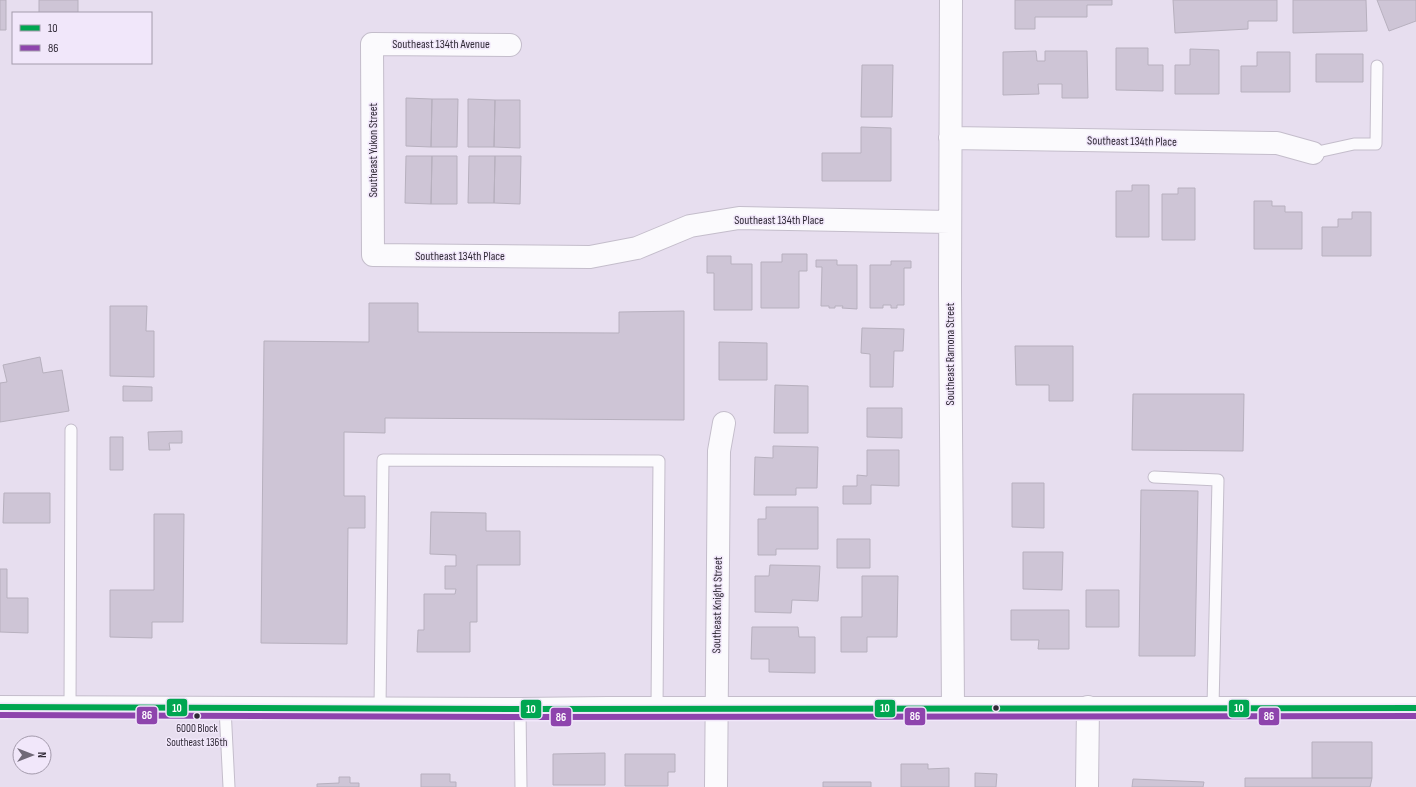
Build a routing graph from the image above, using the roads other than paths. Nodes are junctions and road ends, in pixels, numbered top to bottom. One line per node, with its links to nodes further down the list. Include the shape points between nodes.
1 (951, 0): 5 (street, Southeast Ramona Street)
2 (372, 44): 3 (street, Southeast 134th Avenue); 8 (street, Southeast Yukon Street)
3 (510, 45)
4 (1377, 66): 6 (lane, via 1376,144 1354,144)
5 (950, 138): 6 (street, Southeast 134th Place, via 1277,143); 7 (street, Southeast Ramona Street)
6 (1313, 153)
7 (950, 222): 8 (street, Southeast 134th Place, via 739,218 690,226 636,248 590,257); 14 (street, Southeast Ramona Street)
8 (373, 255)
9 (724, 423): 20 (street, Southeast Knight Street, via 719,451)
10 (71, 430): 13 (lane)
11 (1154, 477): 16 (lane, via 1218,480)
12 (0, 707): 13 (street)
13 (70, 707): 17 (street)
14 (953, 707): 15 (street); 20 (street)
15 (1088, 707): 16 (street); 26 (street)
16 (1213, 707): 21 (street)
17 (225, 708): 18 (street); 23 (lane)
18 (380, 708): 19 (lane, via 382,460 659,461); 22 (street)
19 (658, 708): 20 (street); 22 (street)
20 (716, 708): 25 (street, Southeast Knight Street)
21 (1416, 708)
22 (520, 709): 24 (lane)
23 (229, 787)
24 (521, 787)
25 (716, 787)
26 (1087, 787)

